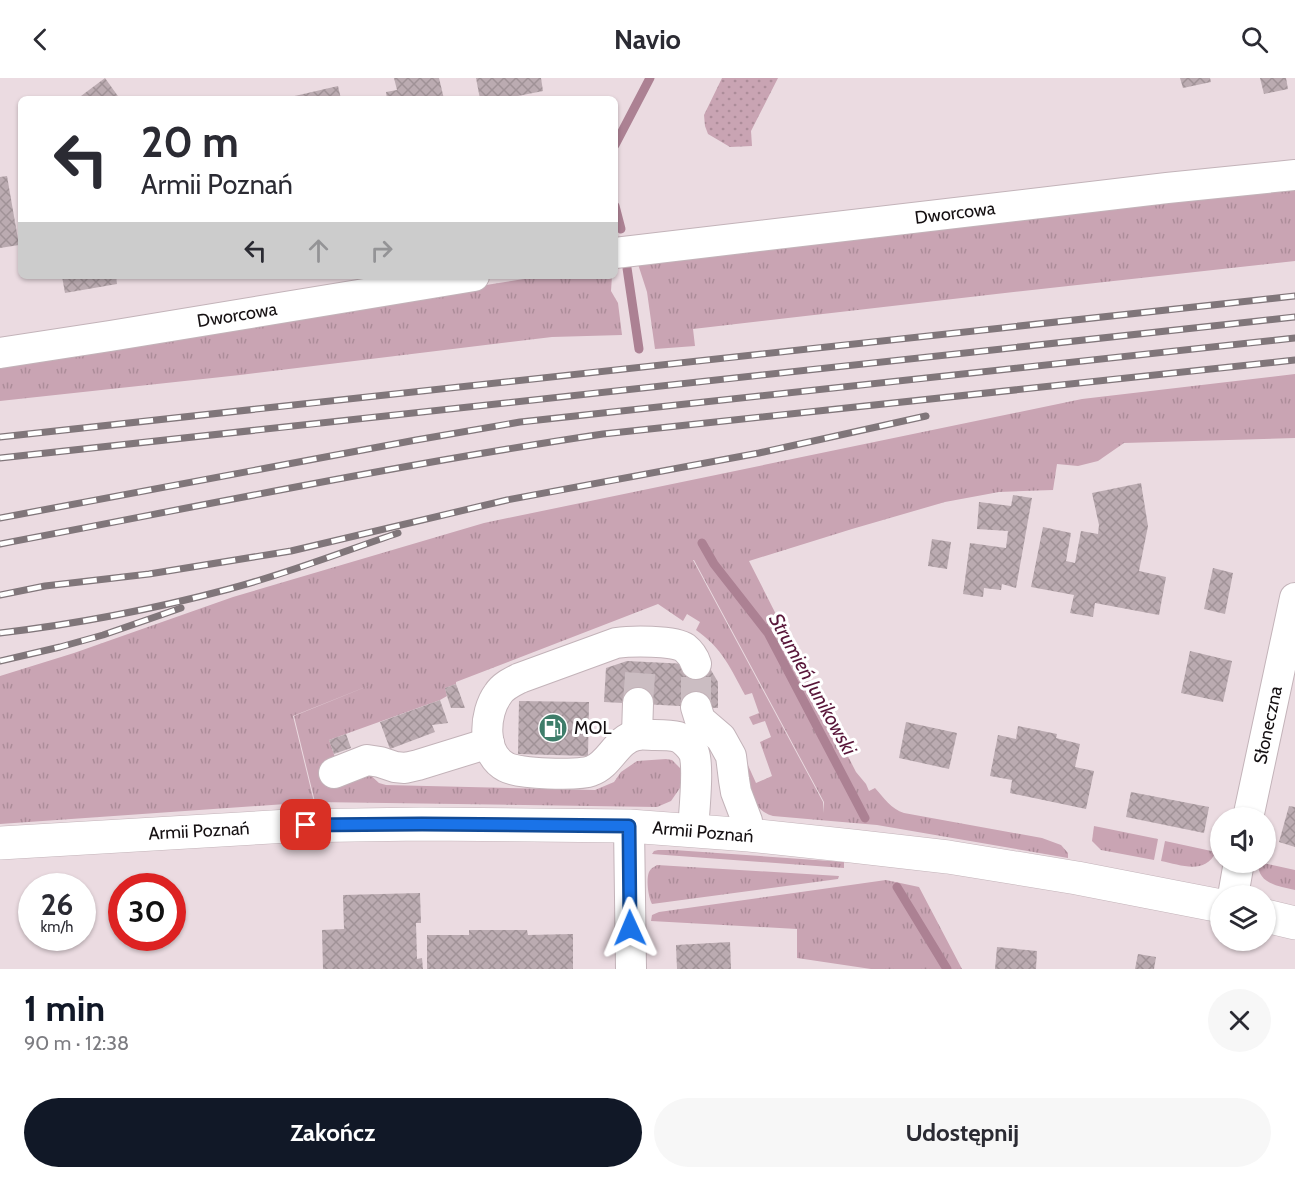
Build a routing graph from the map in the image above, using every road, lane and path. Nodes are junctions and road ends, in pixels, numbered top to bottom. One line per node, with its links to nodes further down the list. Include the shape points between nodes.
1 (1295, 175): 2 (street, Dworcowa)
2 (618, 253)
3 (456, 279): 4 (street, Dworcowa)
4 (0, 353)
5 (1295, 598): 12 (street, Słoneczna)
6 (696, 664): 10 (street, via 684,647 676,644 651,652 629,641 520,678 499,693 493,704 488,717)
7 (638, 704): 9 (street)
8 (696, 707): 15 (street, via 700,720 721,738 731,756)
9 (637, 735): 10 (street, via 620,744 598,769 578,774 515,771 497,760); 14 (street, via 678,738 694,753)
10 (489, 743): 11 (street, via 405,768 366,760)
11 (334, 773)
12 (1250, 807)
13 (629, 826): 14 (main road, Armii Poznań); 16 (main road, Armii Poznań, via 288,826); 20 (street)
14 (693, 831): 15 (main road, Armii Poznań)
15 (748, 835): 17 (main road, Armii Poznań, via 948,857)
16 (0, 843)
17 (1210, 904)
18 (1276, 918): 19 (main road)
19 (1295, 923)
20 (631, 969)

